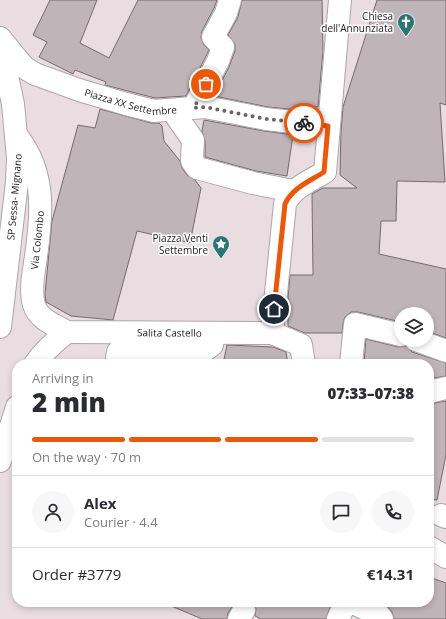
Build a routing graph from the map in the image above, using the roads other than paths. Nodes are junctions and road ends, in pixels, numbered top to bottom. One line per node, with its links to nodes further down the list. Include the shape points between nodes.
1 (230, 0): 5 (street, via 213,37 223,46 218,61)
2 (340, 0): 7 (street)
3 (0, 38): 6 (street, Piazza XX Settembre, via 25,68 35,74 126,104 154,111)
4 (0, 43): 8 (street, SP Sessa- Mignano, via 14,104)
5 (194, 108): 6 (street, Piazza XX Settembre); 7 (street, Piazza XX Settembre, via 205,107 266,119)
6 (172, 110): 9 (street, via 193,140 192,161 197,168)
7 (328, 126): 9 (street, via 324,172)
8 (17, 136): 10 (street, SP Sessa- Mignano, via 17,182); 12 (street, Via Colombo, via 33,163 41,196 32,293 34,305 46,321)
9 (293, 191): 13 (street, via 285,204)
10 (2, 300): 11 (street, SP Sessa- Mignano)
11 (0, 327)
12 (67, 332): 14 (street, Salita Castello); 18 (street, via 52,343)
13 (272, 332): 14 (street, Salita Castello); 20 (street, via 301,345)
14 (214, 333): 19 (street, via 212,345 205,350 123,349 118,352)
15 (394, 333): 21 (street, via 355,324)
16 (434, 347): 17 (street)
17 (446, 351)
18 (39, 359)
19 (118, 359)
20 (303, 359)
21 (352, 359)
22 (446, 388): 23 (street)
23 (434, 391)
24 (12, 423): 25 (street)
25 (0, 461)
26 (434, 550): 27 (street)
27 (446, 557)
28 (344, 607): 30 (street)
29 (361, 607): 31 (street)
30 (338, 619)
31 (382, 619)

